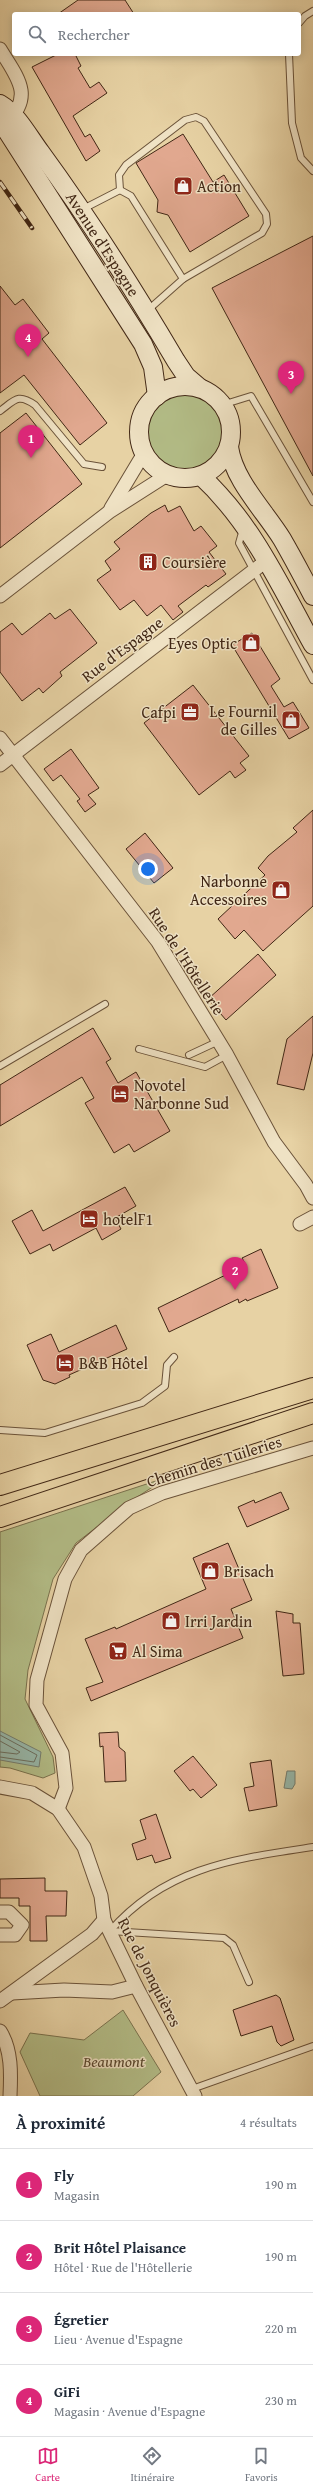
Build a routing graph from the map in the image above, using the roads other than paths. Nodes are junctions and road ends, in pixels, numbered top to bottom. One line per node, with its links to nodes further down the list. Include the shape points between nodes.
1 (313, 11): 2 (lane)
2 (301, 21)
3 (0, 49): 6 (street, via 22,88 23,100)
4 (289, 56): 7 (lane, via 292,123 301,158)
5 (0, 104): 6 (main road, Avenue d'Espagne)
6 (6, 121): 9 (main road, Avenue d'Espagne); 13 (main road, Avenue d'Espagne, via 143,344 153,367)
7 (313, 171)
8 (120, 190): 9 (lane); 10 (lane, via 131,196); 10 (lane, via 119,175 126,165 185,120 196,117 204,121 266,214 267,224 262,233)
9 (82, 210): 11 (main road, Avenue d'Espagne)
10 (183, 279): 11 (lane)
11 (146, 311): 12 (main road, Avenue d'Espagne, via 186,376)
12 (200, 388): 13 (main road, via 174,387); 14 (main road)
13 (157, 396): 17 (main road, via 145,409 139,429)
14 (222, 405): 16 (main road, via 229,417); 21 (lane, via 251,396)
15 (0, 411): 18 (lane, via 17,398 25,398 35,405 84,464)
16 (229, 447): 20 (main road, via 220,463); 25 (main road, via 231,460 241,479 282,539)
17 (144, 453): 19 (main road, via 153,466); 22 (street)
18 (102, 467)
19 (167, 475): 20 (main road, via 184,478); 22 (street)
20 (201, 476): 23 (main road, via 222,495 245,524)
21 (313, 502)
22 (109, 512): 24 (street)
23 (260, 566): 26 (main road); 27 (lane); 29 (street, Rue d'Espagne)
24 (0, 596)
25 (313, 596)
26 (313, 645)
27 (313, 680)
28 (0, 738): 29 (street, Rue de l'Hôtellerie)
29 (14, 754): 30 (street, Rue d'Espagne); 32 (street, Rue de l'Hôtellerie, via 158,942)
30 (0, 765)
31 (105, 1004): 36 (lane)
32 (219, 1041): 34 (lane); 35 (street, Rue de l'Hôtellerie)
33 (139, 1049): 35 (lane, via 205,1067)
34 (189, 1055)
35 (227, 1055): 37 (street, Rue de l'Hôtellerie, via 274,1142)
36 (0, 1066)
37 (313, 1198)
38 (313, 1217): 39 (street)
39 (300, 1224)
40 (174, 1357): 45 (lane, via 167,1365 165,1386 142,1403 45,1433)
41 (313, 1380): 43 (main road)
42 (313, 1388): 43 (main road)
43 (237, 1410): 47 (main road)
44 (307, 1416): 48 (main road)
45 (0, 1430)
46 (313, 1448): 50 (street, Chemin des Tuileries, via 162,1493 129,1508 81,1550 65,1579 37,1680 36,1705 62,1753 66,1788)
47 (0, 1486)
48 (0, 1517)
49 (0, 1787): 50 (street, Rue de Jonquières, via 32,1793)
50 (58, 1809): 53 (street, Rue de Jonquières, via 84,1847 101,1896)
51 (313, 1847): 53 (lane, via 248,1857 185,1875 160,1887)
52 (0, 1912): 54 (street, via 9,1912 22,1924 15,1935)
53 (107, 1925): 55 (lane, via 224,1938 233,1945); 56 (street, Rue de Jonquières); 57 (street)
54 (0, 1935)
55 (249, 1982)
56 (136, 1986): 57 (street, via 112,1992 64,1990); 61 (street, Rue de Jonquières)
57 (12, 1993): 58 (street)
58 (0, 2001)
59 (0, 2030): 62 (street, via 6,2040 12,2072)
60 (313, 2046): 61 (lane)
61 (194, 2093)
62 (10, 2096)

